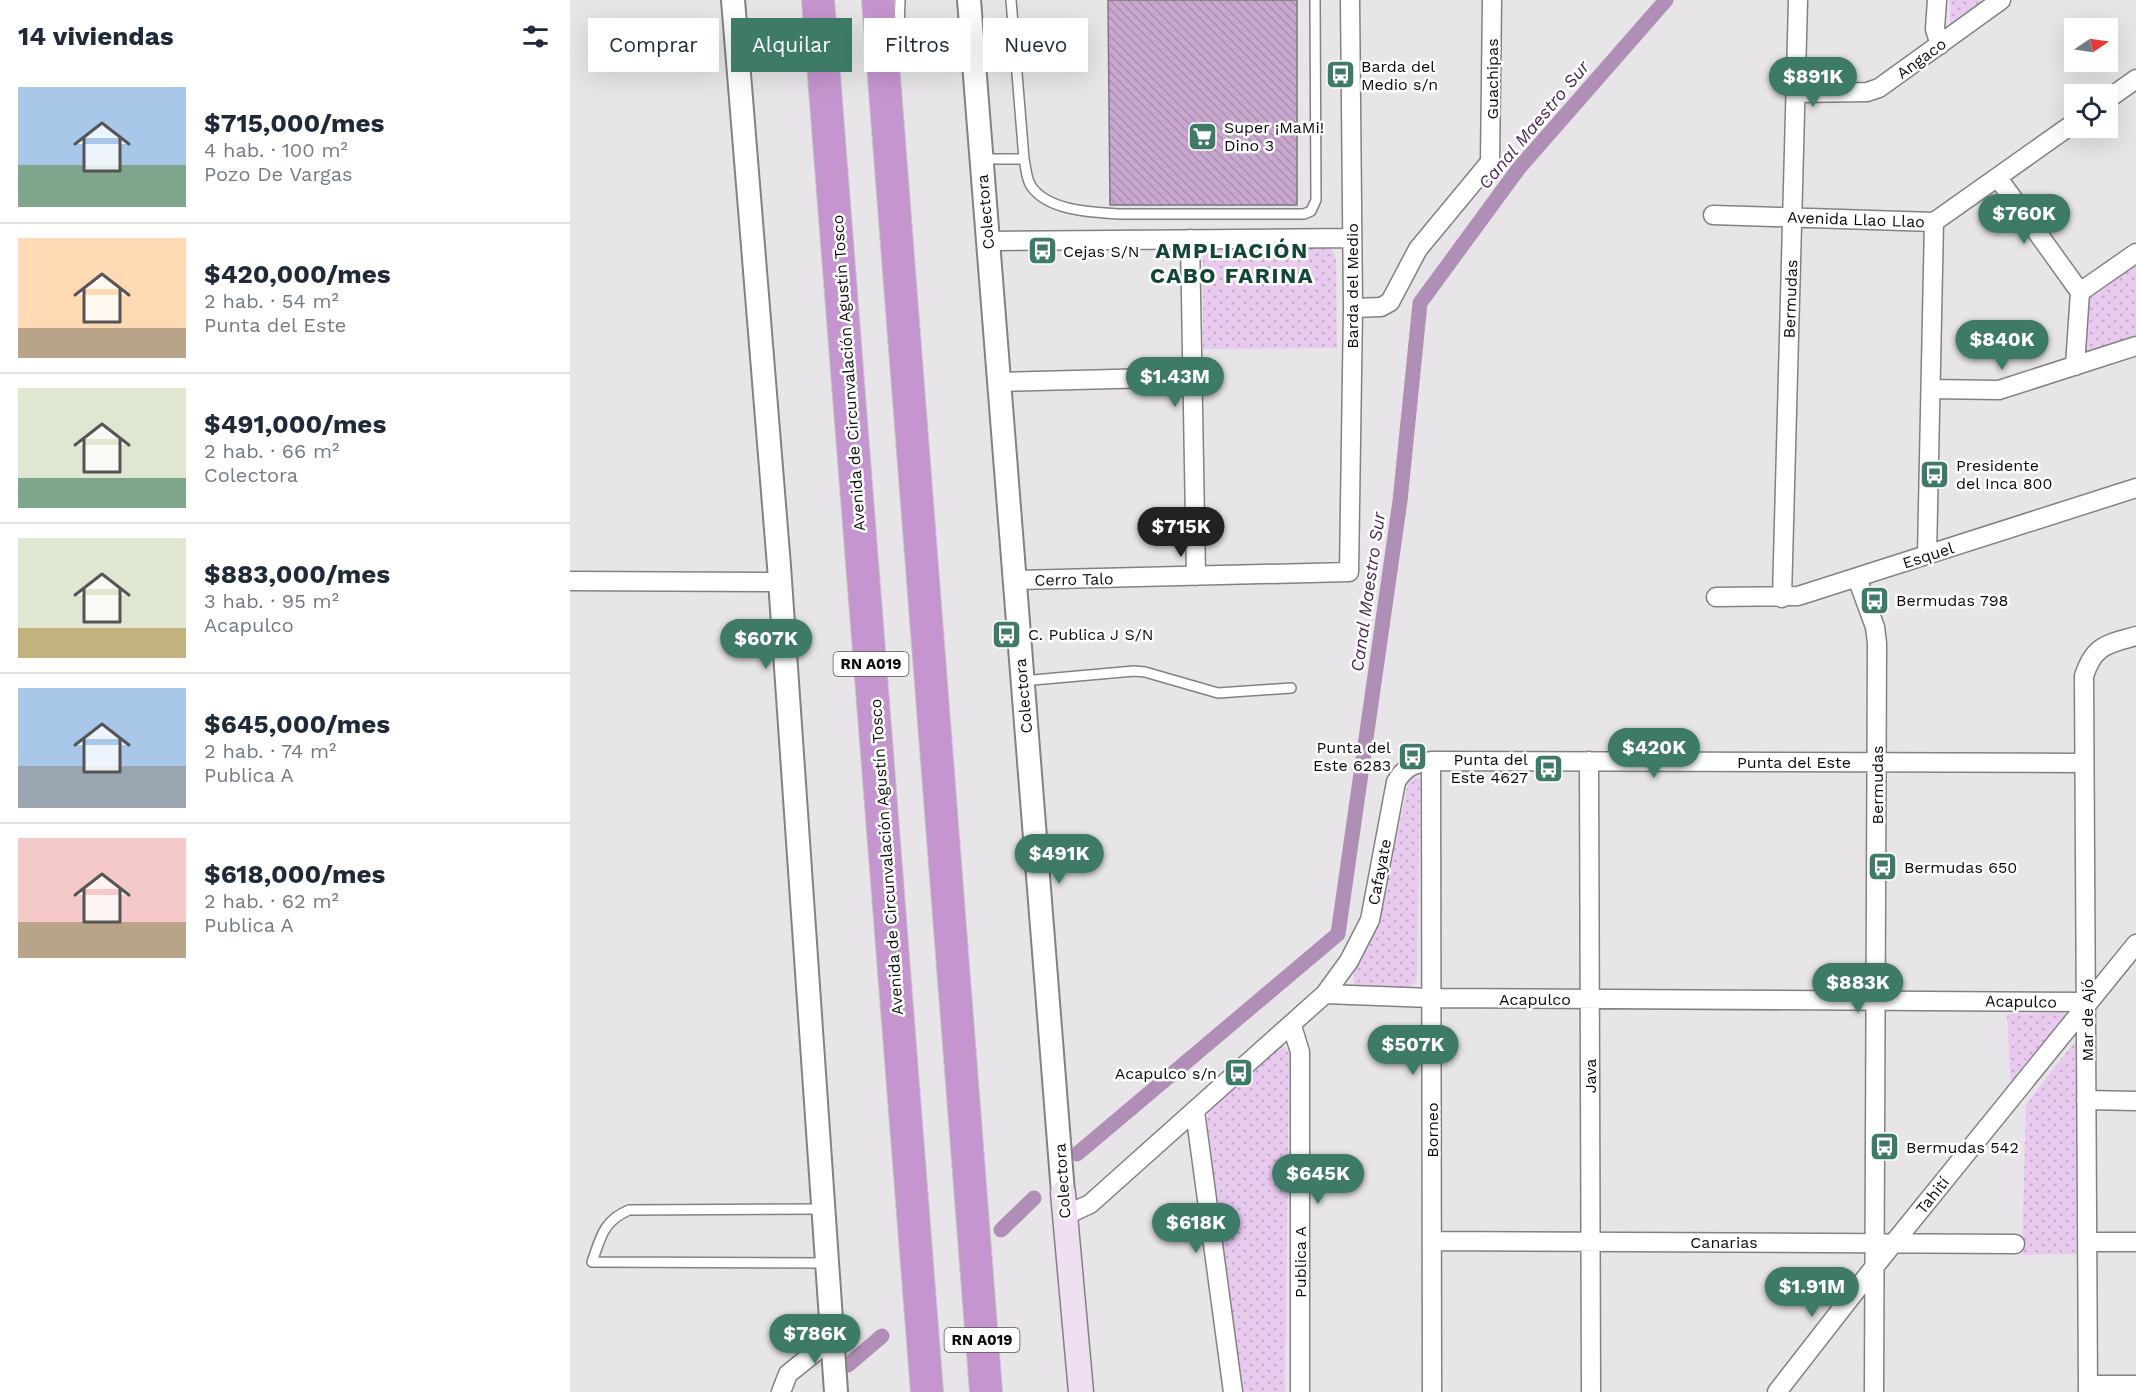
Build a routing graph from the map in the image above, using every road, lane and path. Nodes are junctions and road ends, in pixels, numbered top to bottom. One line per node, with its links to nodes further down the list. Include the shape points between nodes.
1 (733, 0): 43 (street)
2 (878, 0): 80 (highway, RN A019)
3 (900, 0): 13 (lane)
4 (969, 0): 19 (street, Colectora)
5 (1011, 0): 20 (lane)
6 (1315, 0): 20 (lane, via 1316,200 1311,211 1087,211 1057,204 1040,195 1028,179)
7 (1350, 0): 25 (street, Barda del Medio)
8 (1492, 0): 30 (street, Guachipas, via 1490,162 1418,249 1390,303)
9 (1798, 0): 17 (street, Bermudas)
10 (1936, 0): 14 (street, via 1935,29)
11 (2001, 0): 14 (street, Angaco)
12 (818, 6): 79 (highway, Avenida de Circunvalación Agustín Tosco / RN A019)
13 (899, 18)
14 (1940, 45): 17 (street, Angaco, via 1879,88 1867,92)
15 (2136, 79): 16 (street)
16 (2118, 92)
17 (1795, 93): 23 (street, Bermudas)
18 (2064, 130): 21 (street, Avenida Llao Llao)
19 (981, 159): 20 (lane); 27 (street, Colectora)
20 (1024, 159)
21 (1998, 178): 24 (street, Avenida Llao Llao); 29 (street)
22 (1713, 215): 23 (street, Avenida Llao Llao)
23 (1792, 216): 24 (street, Avenida Llao Llao); 45 (street, Bermudas)
24 (1934, 222): 35 (street)
25 (1351, 238): 26 (street); 30 (street, Barda del Medio)
26 (1190, 239): 27 (street); 33 (street)
27 (988, 241): 34 (street, Colectora)
28 (2136, 253): 29 (street)
29 (2080, 292): 32 (street)
30 (1353, 309): 38 (street, Barda del Medio)
31 (2136, 346): 32 (street)
32 (2075, 366): 35 (street, via 1999,390)
33 (1193, 377): 34 (street); 39 (street)
34 (999, 382): 41 (street, Colectora)
35 (1931, 389): 37 (street)
36 (2136, 488): 37 (street, Esquel)
37 (1927, 555): 40 (street, Esquel)
38 (1349, 572): 39 (street, Cerro Talo)
39 (1196, 576): 41 (street, Cerro Talo)
40 (1857, 578): 45 (street, Esquel); 51 (street, Bermudas, via 1877,643)
41 (1014, 580): 47 (street, Colectora)
42 (570, 581): 43 (street)
43 (780, 582): 64 (street)
44 (1716, 597): 45 (street, Esquel)
45 (1782, 598)
46 (2136, 636): 52 (street, Mar de Ajó, via 2108,644 2089,660 2084,676)
47 (1022, 681): 48 (lane, via 1134,671 1218,693); 63 (street, Colectora)
48 (1291, 688)
49 (1431, 760): 50 (street, Punta del Este); 54 (street, Cafayate, via 1403,770 1396,782 1370,920 1349,961); 55 (street, Borneo)
50 (1589, 761): 51 (street, Punta del Este); 56 (street, Java)
51 (1877, 762): 52 (street, Punta del Este); 57 (street, Bermudas)
52 (2084, 763): 58 (street, Mar de Ajó)
53 (2134, 948): 58 (street, Tahití)
54 (1325, 994): 55 (street, Acapulco); 59 (street)
55 (1431, 998): 56 (street, Acapulco); 65 (street, Borneo)
56 (1590, 999): 57 (street, Acapulco); 66 (street, Java)
57 (1876, 1000): 58 (street, Acapulco); 69 (street, Bermudas)
58 (2088, 1002): 60 (street, Mar de Ajó); 70 (street, Tahití)
59 (1292, 1026): 62 (street); 83 (street, Publica A, via 1300,1052)
60 (2086, 1100): 61 (street); 67 (street, Mar de Ajó)
61 (2136, 1101)
62 (1195, 1111): 63 (street, via 1090,1204); 82 (street)
63 (1063, 1204): 81 (main road, Colectora)
64 (825, 1209): 72 (street); 72 (lane, via 629,1210 614,1216 604,1229 592,1262)
65 (1432, 1241): 66 (street, Canarias); 84 (street, Borneo)
66 (1590, 1242): 69 (street, Canarias); 85 (street, Java)
67 (2087, 1242): 68 (street); 76 (street, Mar de Ajó)
68 (2136, 1242)
69 (1875, 1243): 70 (street, Canarias); 73 (street, Bermudas)
70 (1893, 1243): 71 (street, Canarias); 73 (street, Tahití)
71 (2015, 1244)
72 (829, 1263): 74 (street)
73 (1875, 1266): 86 (street, Tahití); 87 (street, Bermudas)
74 (834, 1337): 77 (street, via 788,1374); 78 (street)
75 (2136, 1385): 76 (street)
76 (2088, 1389)
77 (781, 1392)
78 (836, 1392)
79 (927, 1392)
80 (986, 1392)
81 (1081, 1392)
82 (1233, 1392)
83 (1300, 1392)
84 (1432, 1392)
85 (1591, 1392)
86 (1777, 1392)
87 (1874, 1392)

